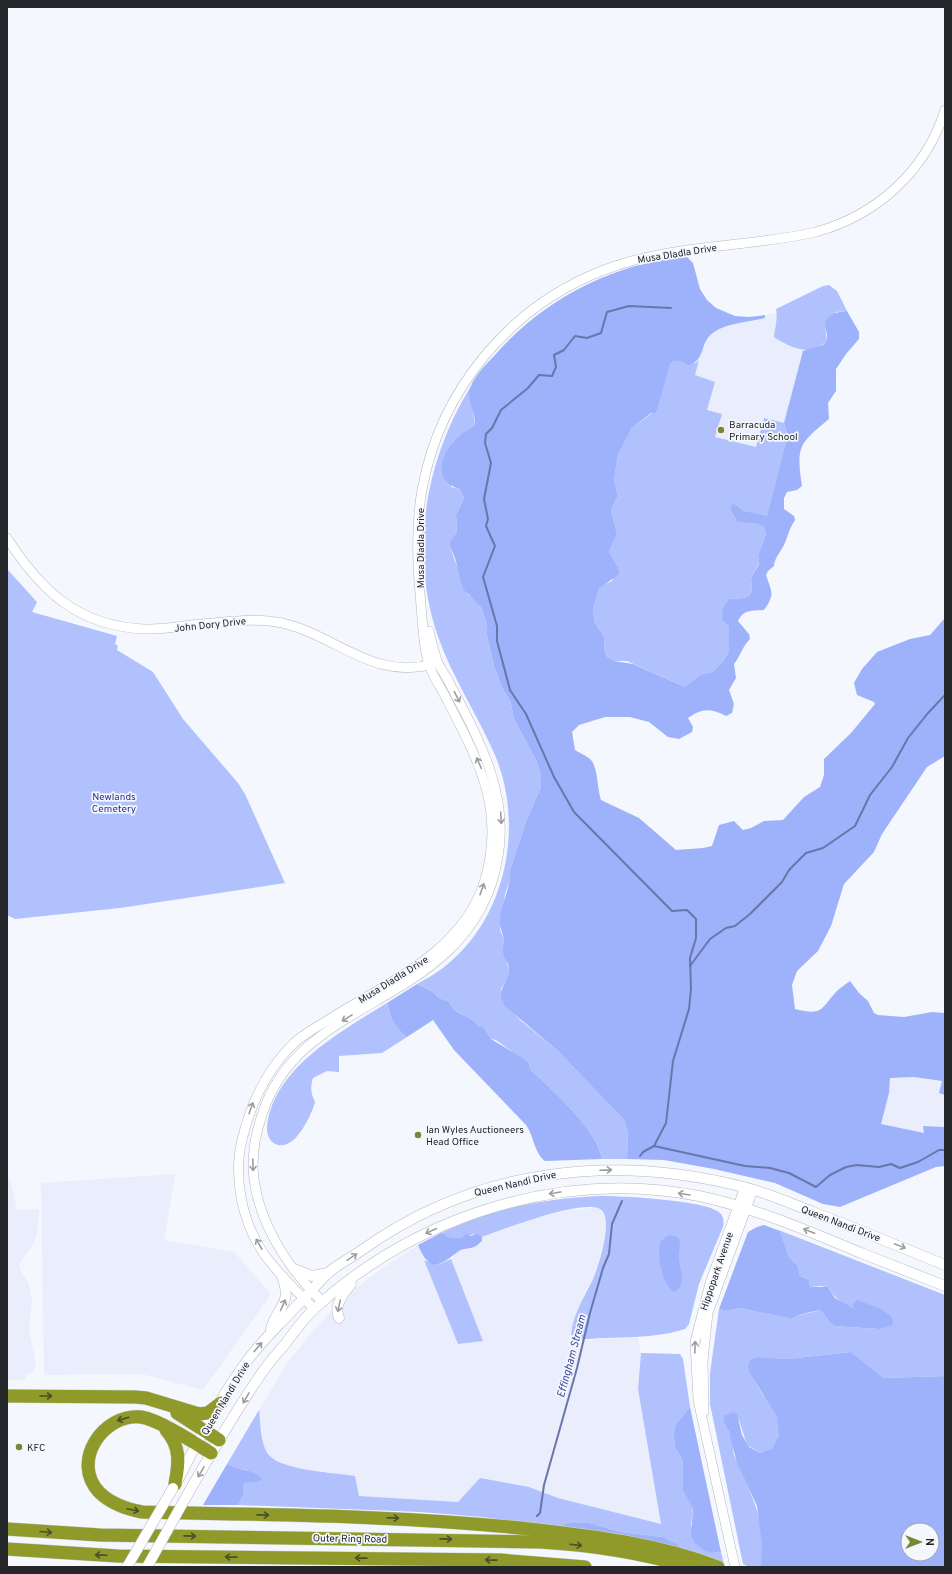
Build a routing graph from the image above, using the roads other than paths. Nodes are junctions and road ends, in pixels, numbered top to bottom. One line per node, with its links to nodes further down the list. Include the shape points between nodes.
1 (945, 110): 3 (street, Musa Dladla Drive, via 932,142 908,176 884,199 850,220 803,235 650,256 621,264 559,291 510,328 479,362 461,389 441,426 427,470 419,521)
2 (7, 538): 5 (street, John Dory Drive, via 26,566 49,592 75,610 107,623 144,629 249,620 273,621 298,628 375,663 401,668)
3 (422, 611): 4 (street, Musa Dladla Drive); 5 (street, Musa Dladla Drive)
4 (438, 662): 5 (street, John Dory Drive); 9 (street, Musa Dladla Drive, one-way to 9, via 466,715 494,781 499,804 501,837 494,879 477,916 446,953 418,974 330,1028 309,1044 292,1060 266,1100 254,1146 254,1175 260,1209)
5 (428, 665): 12 (street, Musa Dladla Drive, one-way to 5, via 256,1241 240,1191 240,1146 256,1094 268,1074 301,1038 428,959 446,943 464,924 471,912 488,868 493,819 484,776)
6 (749, 1189): 7 (street, Hippopark Avenue); 8 (main road, Queen Nandi Drive, one-way to 8); 10 (main road, Queen Nandi Drive, one-way to 6, via 398,1226 425,1212 493,1186 540,1176 578,1171 638,1170 662,1172)
7 (742, 1207): 11 (main road, Queen Nandi Drive, one-way to 11, via 693,1195 631,1189 570,1191 546,1195 498,1205 461,1218 421,1236); 13 (main road, Queen Nandi Drive, one-way to 7); 36 (street, Hippopark Avenue, via 708,1313 703,1360 704,1427)
8 (945, 1265)
9 (294, 1269): 10 (main road, via 312,1276); 14 (street, Musa Dladla Drive)
10 (330, 1272): 14 (main road, Queen Nandi Drive)
11 (359, 1272): 16 (main road, Queen Nandi Drive); 18 (main road, one-way to 18, via 340,1298 337,1312)
12 (282, 1276): 15 (street, Musa Dladla Drive); 19 (main road, one-way to 12, via 287,1296)
13 (945, 1286)
14 (312, 1291): 15 (main road, Queen Nandi Drive); 16 (street, Musa Dladla Drive)
15 (304, 1298): 17 (street, Musa Dladla Drive); 19 (main road, Queen Nandi Drive)
16 (323, 1302): 17 (main road, Queen Nandi Drive)
17 (314, 1309): 25 (main road, Queen Nandi Drive, one-way to 25, via 267,1365)
18 (339, 1318)
19 (270, 1333): 21 (main road, Queen Nandi Drive, one-way to 19, via 248,1359)
20 (7, 1396): 22 (highway, one-way to 22, via 124,1396 146,1398)
21 (221, 1403): 22 (highway, via 204,1414); 24 (main road, Queen Nandi Drive)
22 (170, 1406): 24 (highway, via 177,1414)
23 (160, 1424): 26 (highway); 28 (highway, via 173,1438 177,1447 179,1462); 35 (highway, one-way to 35, via 142,1417 123,1418 108,1426 95,1441 89,1461 93,1481 98,1491 119,1506 142,1512 409,1519 506,1526 614,1540 673,1552)
24 (204, 1430): 25 (highway); 26 (main road, Queen Nandi Drive)
25 (219, 1440): 27 (main road, Queen Nandi Drive)
26 (197, 1444): 27 (highway); 28 (main road, Queen Nandi Drive)
27 (211, 1453): 32 (main road, Queen Nandi Drive, one-way to 32, bridge)
28 (174, 1486): 31 (main road, Queen Nandi Drive, bridge)
29 (7, 1528): 34 (highway, Outer Ring Road, one-way to 34, via 100,1536 541,1542 602,1548 659,1558)
30 (7, 1549): 33 (highway, Outer Ring Road, one-way to 30, via 500,1560 118,1556)
31 (127, 1567)
32 (147, 1567)
33 (585, 1567)
34 (690, 1567)
35 (718, 1567)
36 (735, 1567)

